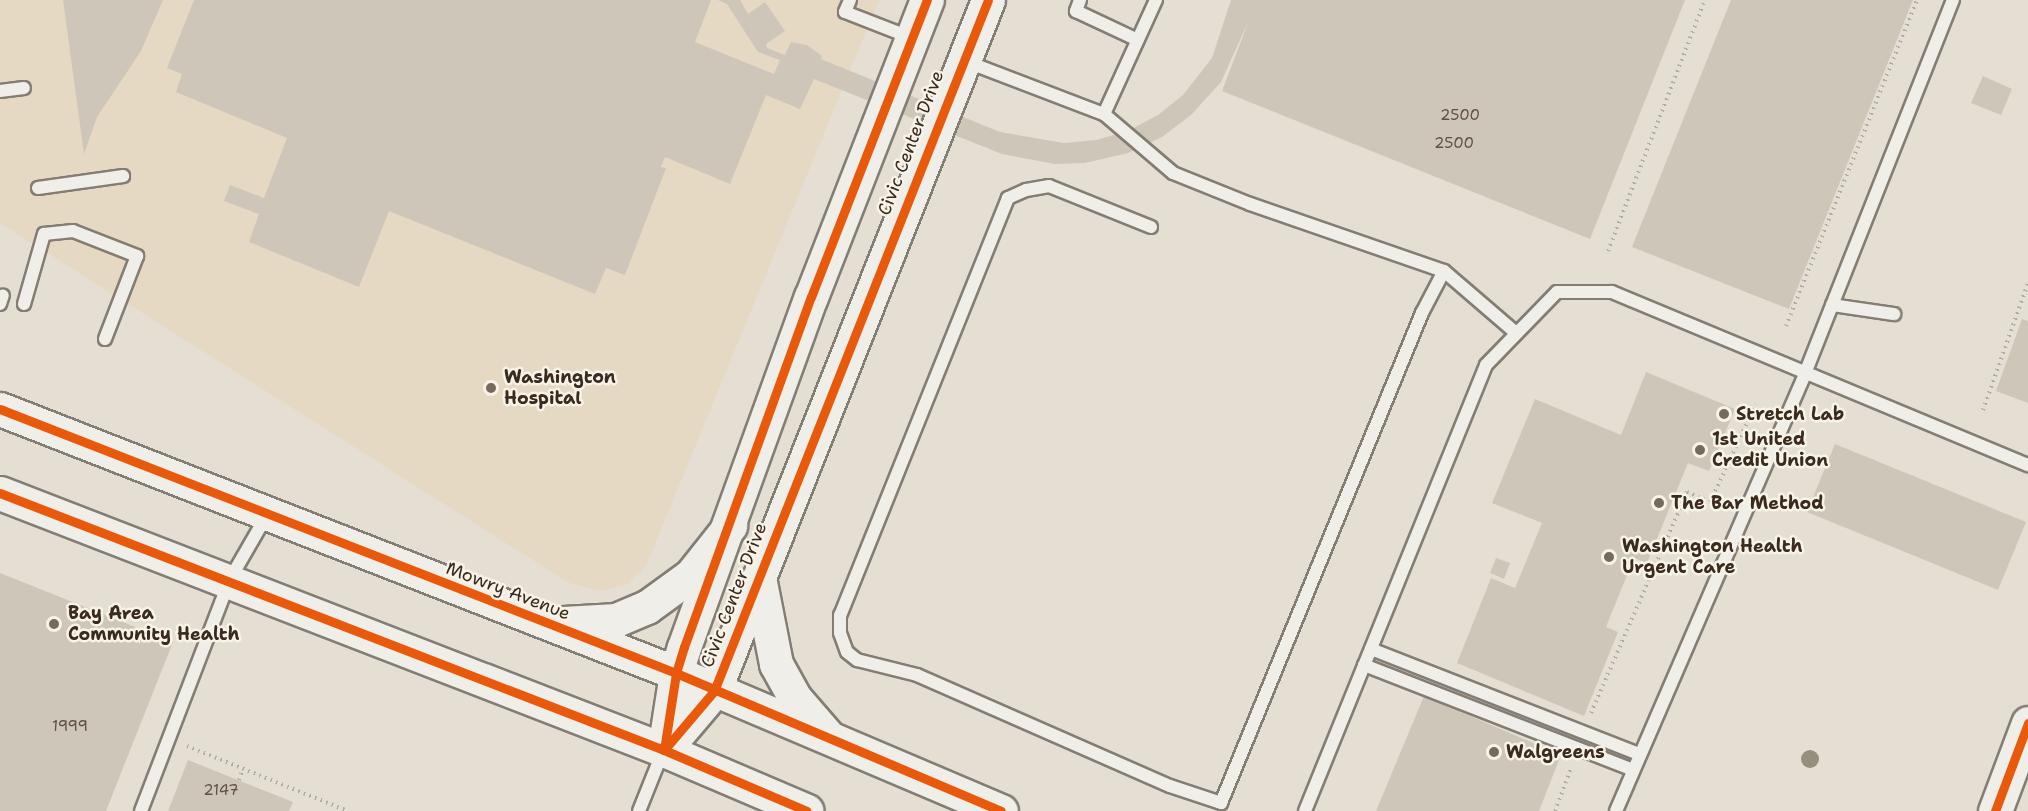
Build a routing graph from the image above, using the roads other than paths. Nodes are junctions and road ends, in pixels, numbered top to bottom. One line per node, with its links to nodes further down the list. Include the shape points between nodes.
1 (835, 0): 7 (lane)
2 (927, 0): 8 (main road, Civic Center Drive)
3 (988, 0): 10 (main road, Civic Center Drive)
4 (1080, 0): 9 (lane, via 1076,11)
5 (1156, 0): 9 (lane)
6 (1953, 0): 19 (lane)
7 (847, 6): 8 (lane)
8 (913, 39): 28 (main road, Civic Center Drive, via 811,297)
9 (1138, 40): 13 (lane)
10 (962, 59): 13 (lane); 29 (main road, Civic Center Drive)
11 (24, 88): 12 (lane)
12 (0, 91)
13 (1104, 114): 17 (lane, via 1173,173)
14 (123, 176): 15 (lane)
15 (38, 188)
16 (1151, 227): 17 (lane, via 1049,186 1008,198 840,615 840,633 847,652 857,660 917,675 1170,786 1221,803 1422,313)
17 (1444, 271): 21 (lane)
18 (24, 304): 22 (lane, via 44,234 73,231 137,256)
19 (1832, 304): 20 (lane); 23 (lane)
20 (1894, 314)
21 (1516, 333): 23 (lane, via 1557,292 1612,292); 32 (lane, via 1486,365)
22 (105, 339)
23 (1806, 371): 25 (lane); 39 (lane)
24 (0, 409): 27 (main road, Mowry Avenue)
25 (2028, 465)
26 (0, 492): 30 (main road)
27 (267, 515): 30 (lane); 31 (main road, Mowry Avenue)
28 (730, 526): 31 (main road, via 691,575 636,612 599,622); 34 (main road, Civic Center Drive)
29 (759, 577): 35 (main road, Civic Center Drive); 37 (main road, via 776,664 794,697)
30 (230, 579): 38 (main road); 41 (lane)
31 (537, 620): 34 (main road, Mowry Avenue)
32 (1371, 649): 33 (lane); 39 (lane)
33 (1365, 665): 40 (lane); 45 (lane)
34 (676, 673): 35 (main road, Mowry Avenue); 38 (main road, Civic Center Drive)
35 (714, 691): 37 (main road, Mowry Avenue); 38 (main road, Civic Center Drive)
36 (2028, 723): 47 (main road)
37 (831, 740): 44 (main road, Mowry Avenue)
38 (664, 750): 42 (lane); 43 (main road)
39 (1640, 754): 40 (lane)
40 (1633, 770): 46 (lane)
41 (141, 811)
42 (639, 811)
43 (807, 811)
44 (1001, 811)
45 (1305, 811)
46 (1616, 811)
47 (1995, 811)

